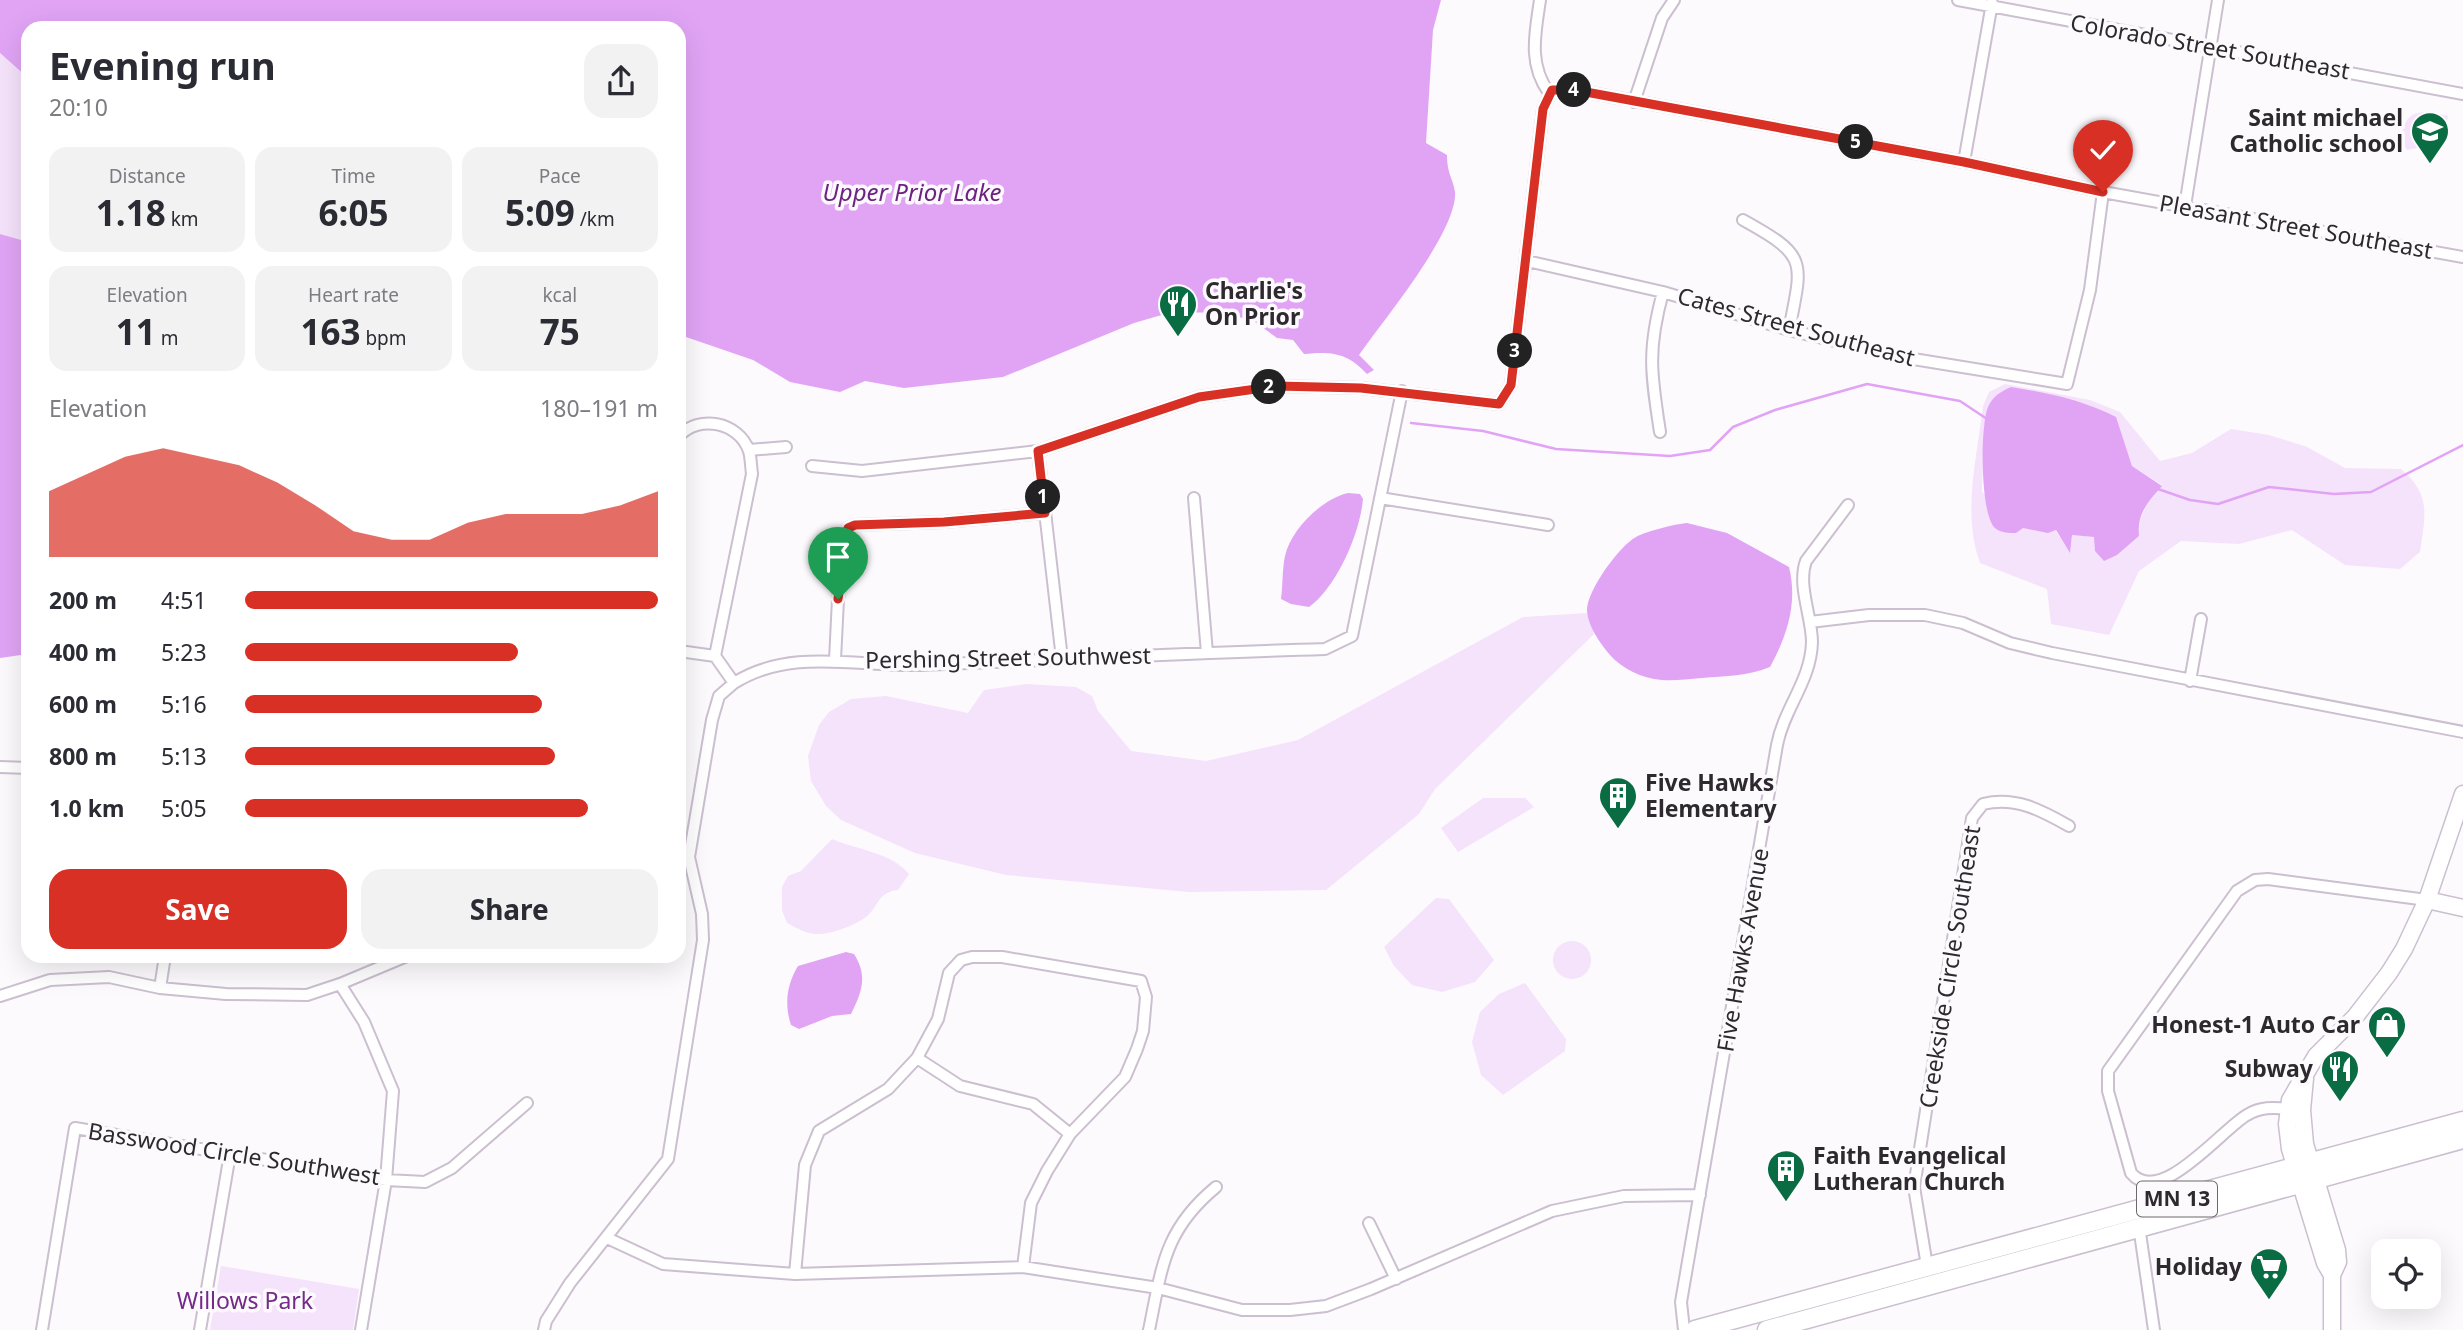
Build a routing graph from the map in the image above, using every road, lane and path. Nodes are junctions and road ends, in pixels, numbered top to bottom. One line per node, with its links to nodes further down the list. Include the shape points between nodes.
1 (1540, 0): 7 (street, via 1534,57 1539,79)
2 (1674, 0): 9 (street, via 1662,18)
3 (1958, 0): 5 (street, Colorado Street Southeast)
4 (2218, 0): 6 (street)
5 (1992, 3): 6 (street, Colorado Street Southeast); 10 (street)
6 (2210, 47): 8 (street, Colorado Street Southeast); 12 (street)
7 (1551, 91): 9 (street, Pleasant Street Southeast, via 1575,90); 15 (street, via 1543,109)
8 (2463, 94)
9 (1634, 102): 10 (street, Pleasant Street Southeast)
10 (1964, 162): 11 (street, Pleasant Street Southeast)
11 (2103, 192): 12 (street, Pleasant Street Southeast); 17 (street, Cates Street Southeast, via 2090,290 2067,384 1901,357)
12 (2185, 206): 14 (street, Pleasant Street Southeast)
13 (1743, 220): 17 (street, via 1792,253 1800,275)
14 (2463, 257)
15 (1527, 261): 16 (street, Cates Street Southeast); 18 (street, via 1511,385 1499,404)
16 (1663, 292): 17 (street, Cates Street Southeast); 20 (street, via 1650,364)
17 (1789, 330)
18 (1402, 391): 23 (street, via 1277,386 1199,397); 26 (street)
19 (686, 429): 22 (street, via 712,422 732,430)
20 (1660, 432)
21 (786, 447): 22 (street)
22 (749, 450): 34 (street, via 752,474)
23 (1038, 451): 24 (street, via 862,471); 28 (street)
24 (812, 466)
25 (1194, 498): 33 (street)
26 (1380, 498): 29 (street); 33 (street, Pershing Street Southwest, via 1352,636 1325,649)
27 (1848, 505): 31 (street, Five Hawks Avenue, via 1802,571)
28 (1045, 513): 35 (street); 36 (street, via 848,528)
29 (1548, 525)
30 (2201, 619): 37 (street)
31 (1810, 622): 37 (street, via 1869,615 1942,618 2010,643); 62 (street, Five Hawks Avenue, via 1807,672 1782,720 1777,745)
32 (686, 652): 34 (street)
33 (1208, 653): 35 (street, Pershing Street Southwest)
34 (715, 656): 38 (street)
35 (1062, 659): 36 (street, Pershing Street Southwest, via 917,665)
36 (835, 660): 38 (street, Pershing Street Southwest, via 771,666)
37 (2190, 681): 39 (street)
38 (734, 683): 65 (street, via 719,696 712,720 689,857 703,940 668,1159)
39 (2463, 732)
40 (0, 767): 41 (street)
41 (21, 768)
42 (2463, 794): 44 (street)
43 (2069, 826): 66 (street, Creekside Circle Southeast, via 2039,808 2000,800 1983,804 1972,818 1914,1188)
44 (2427, 900): 45 (street); 52 (street, via 2389,973 2355,1017 2316,1056); 54 (street, via 2268,879 2245,884 2108,1071 2108,1091 2131,1173 2145,1182 2187,1166 2246,1115 2269,1107)
45 (2463, 908)
46 (164, 963): 49 (street)
47 (390, 963): 48 (street)
48 (340, 984): 49 (street, via 307,995); 60 (street, via 364,1022 393,1091)
49 (160, 988): 50 (street, via 109,977 62,979)
50 (0, 996)
51 (917, 1058): 56 (street, via 960,1086 1033,1104); 56 (street, via 938,1019 949,973 961,960 1002,957 1141,981 1146,997 1143,1031 1125,1077); 68 (street, via 888,1089 819,1131 805,1165)
52 (2305, 1078): 54 (street, via 2295,1088); 59 (street)
53 (527, 1103): 60 (street, Basswood Circle Southwest, via 452,1168 425,1182)
54 (2288, 1109): 59 (street, via 2287,1137)
55 (2463, 1121): 59 (main road, MN 13)
56 (1070, 1134): 67 (street, via 1031,1203)
57 (2463, 1139): 59 (main road, MN 13)
58 (230, 1154): 60 (street, Basswood Circle Southwest); 71 (street, Basswood Circle Southwest, via 75,1128); 72 (street)
59 (2305, 1173): 64 (main road, MN 13); 66 (main road, MN 13); 80 (street, via 2325,1263 2332,1275)
60 (386, 1180): 73 (street)
61 (1216, 1187): 70 (street, via 1192,1207 1171,1238)
62 (1700, 1195): 69 (street, via 1624,1196 1552,1211); 76 (street, Five Hawks Avenue, via 1681,1302)
63 (1369, 1223): 69 (street)
64 (2139, 1226): 78 (main road, MN 13); 79 (street)
65 (607, 1238): 68 (street, via 663,1264); 74 (street, via 570,1283)
66 (1927, 1266): 77 (main road, MN 13)
67 (1023, 1267): 68 (street); 70 (street)
68 (794, 1274)
69 (1396, 1279): 70 (street, via 1326,1306 1290,1310 1242,1310)
70 (1158, 1288): 75 (street)
71 (42, 1330)
72 (200, 1330)
73 (361, 1330)
74 (544, 1330)
75 (1149, 1330)
76 (1684, 1330)
77 (1695, 1330)
78 (1767, 1330)
79 (2154, 1330)
80 (2332, 1330)

